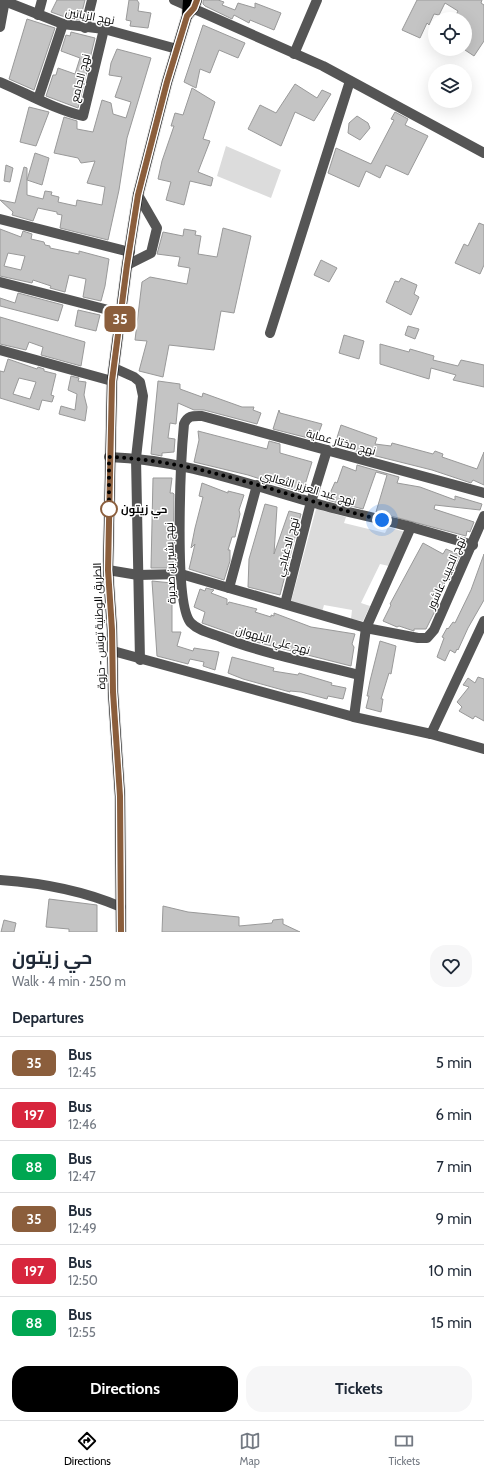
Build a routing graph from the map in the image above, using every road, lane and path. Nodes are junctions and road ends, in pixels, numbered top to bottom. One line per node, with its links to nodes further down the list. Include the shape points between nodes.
1 (4, 0): 7 (street, نهج الزياتين); 9 (street)
2 (42, 0): 7 (street)
3 (92, 0): 10 (street)
4 (174, 0): 6 (street)
5 (317, 0): 13 (street)
6 (191, 3): 12 (main road, الطريق الوطنية تونس - حزوة); 13 (street)
7 (38, 15): 8 (street, نهج الزياتين)
8 (63, 24): 10 (street, نهج الزياتين); 16 (street)
9 (0, 27)
10 (85, 28): 11 (street, نهج الزياتين)
11 (104, 29): 12 (street, نهج الزياتين); 16 (street, نهج الجامع, via 83,116 56,109)
12 (177, 49): 18 (main road, الطريق الوطنية تونس - حزوة)
13 (294, 54): 14 (street)
14 (350, 81): 17 (street); 24 (street)
15 (0, 82): 16 (street, نهج الجامع)
16 (38, 99)
17 (484, 153)
18 (138, 195): 20 (main road, الطريق الوطنية تونس - حزوة); 21 (street, via 157,228 152,253)
19 (0, 219): 20 (street)
20 (130, 252): 21 (main road, الطريق الوطنية تونس - حزوة)
21 (127, 265): 23 (main road, الطريق الوطنية تونس - حزوة)
22 (0, 282): 23 (street)
23 (120, 313): 26 (main road, الطريق الوطنية تونس - حزوة)
24 (270, 333)
25 (0, 350): 27 (street)
26 (114, 368): 27 (main road, الطريق الوطنية تونس - حزوة); 31 (street, via 134,376 142,387)
27 (112, 381): 30 (main road, الطريق الوطنية تونس - حزوة)
28 (191, 416): 29 (street, نهج مختار عماية, via 202,416); 32 (street, نهج بشير بن صديرة, via 186,418 184,424)
29 (327, 450): 34 (street, نهج مختار عماية); 35 (street, نهج الدغباجي)
30 (109, 457): 31 (street, نهج عبد العزيز الثعالبي); 39 (main road, الطريق الوطنية تونس - حزوة)
31 (136, 458): 32 (street, نهج عبد العزيز الثعالبي); 41 (street)
32 (181, 466): 33 (street, نهج عبد العزيز الثعالبي); 40 (street, نهج بشير بن صديرة)
33 (257, 485): 35 (street, نهج عبد العزيز الثعالبي); 42 (street)
34 (484, 493)
35 (312, 502): 37 (street, نهج عبد العزيز الثعالبي); 43 (street, نهج الدغباجي)
36 (484, 516): 38 (street, نهج الحبيب عاشور)
37 (411, 527): 38 (street, نهج عبد العزيز الثعالبي); 46 (street)
38 (473, 545): 46 (street, نهج الحبيب عاشور, via 434,630 427,638)
39 (108, 570): 41 (street); 47 (main road, الطريق الوطنية تونس - حزوة)
40 (181, 574): 41 (street); 42 (street); 44 (street, نهج بشير بن صديرة, via 184,610)
41 (138, 575): 48 (street)
42 (229, 588): 43 (street)
43 (285, 604): 46 (street)
44 (187, 617): 49 (street, نهج علي البلهوان, via 199,629 250,648)
45 (484, 621): 51 (street)
46 (366, 628): 49 (street)
47 (113, 651): 48 (street); 54 (main road, الطريق الوطنية تونس - حزوة, via 120,796)
48 (140, 660): 50 (street)
49 (359, 675): 50 (street)
50 (354, 717): 51 (street)
51 (431, 734): 52 (street)
52 (484, 749)
53 (0, 880): 54 (street, via 74,890)
54 (121, 906): 55 (main road, الطريق الوطنية تونس - حزوة)
55 (121, 932)

